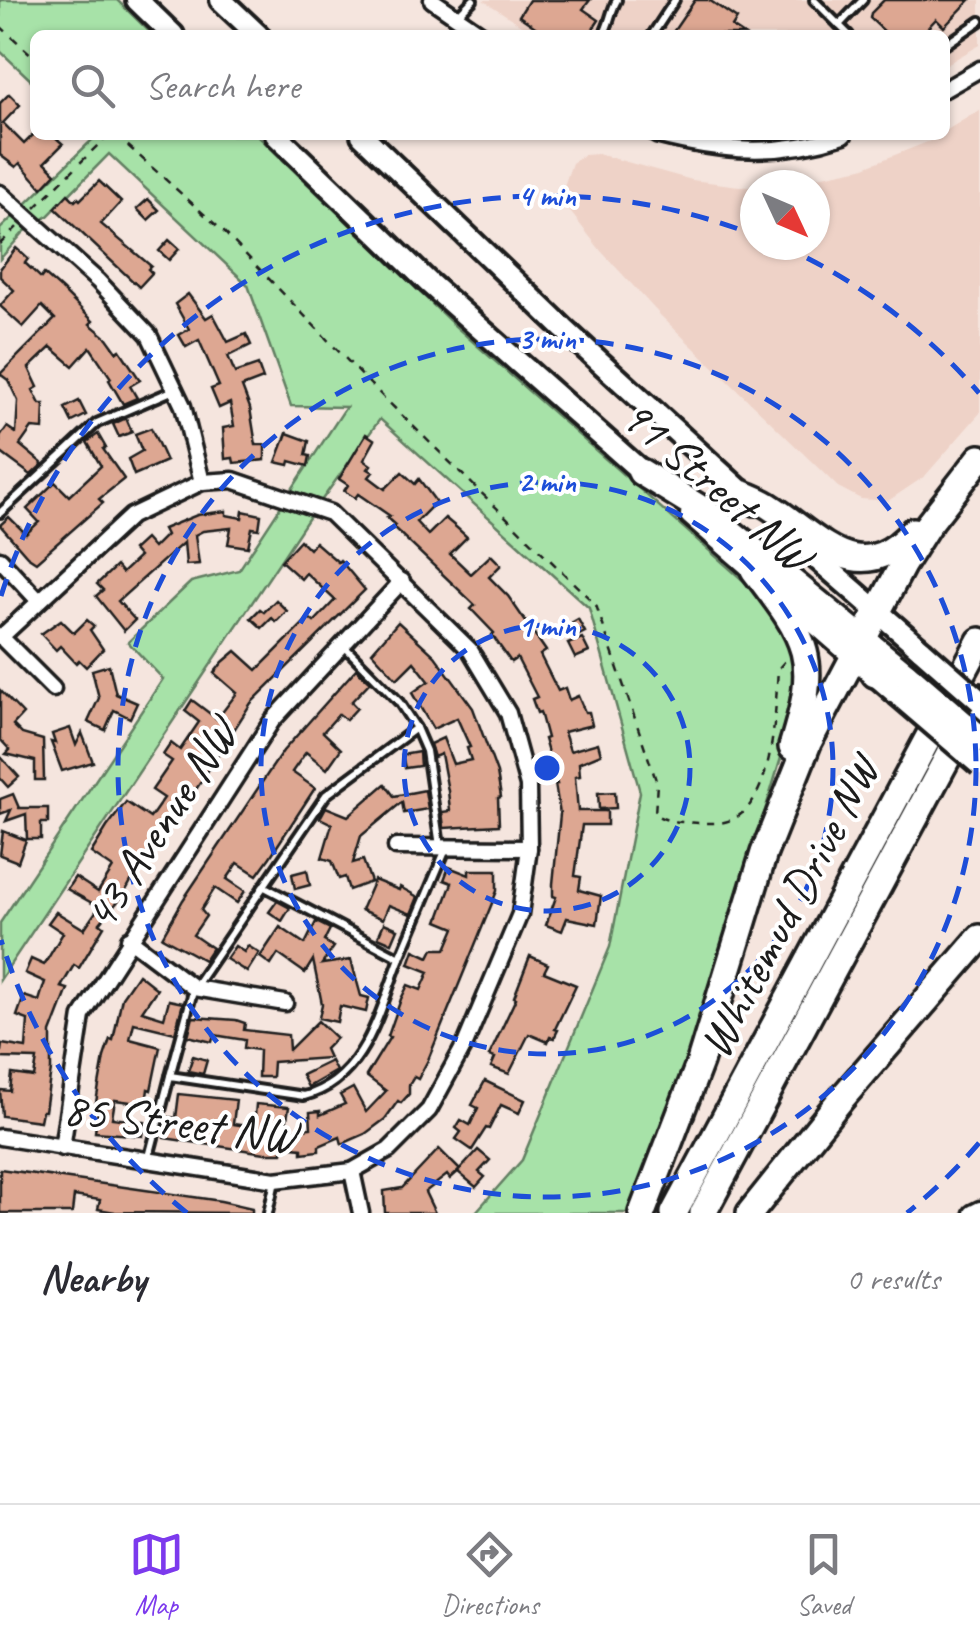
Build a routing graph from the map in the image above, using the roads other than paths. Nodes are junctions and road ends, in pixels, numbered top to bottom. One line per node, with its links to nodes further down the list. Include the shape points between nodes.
1 (137, 0): 12 (main road)
2 (221, 0): 13 (main road)
3 (432, 0): 9 (street)
4 (472, 0): 9 (lane)
5 (617, 0): 15 (lane)
6 (674, 0): 16 (lane)
7 (816, 0): 11 (lane)
8 (863, 0): 11 (lane)
9 (456, 16): 14 (street)
10 (980, 20): 18 (lane)
11 (840, 25): 17 (lane)
12 (168, 30)
13 (253, 30)
14 (476, 30)
15 (604, 30)
16 (655, 30)
17 (844, 30)
18 (950, 41)
19 (980, 68): 20 (street)
20 (950, 86)
21 (281, 140): 28 (main road, 91 Street NW, via 442,295)
22 (367, 140): 31 (main road, 91 Street NW)
23 (683, 140): 24 (street, via 768,152)
24 (830, 140)
25 (0, 193): 26 (street, via 149,336)
26 (176, 390): 29 (street); 32 (lane, via 98,423)
27 (980, 458): 30 (highway)
28 (642, 472): 34 (main road, 91 Street NW); 41 (highway, via 706,512)
29 (202, 482): 35 (street, via 233,480 330,514); 36 (street, via 131,516)
30 (952, 492): 31 (highway, via 898,547 866,558 826,546); 37 (highway)
31 (744, 494): 37 (main road, 91 Street NW)
32 (0, 514)
33 (0, 558): 36 (street)
34 (754, 570): 41 (main road, 91 Street NW); 53 (highway, via 792,619 808,676)
35 (402, 582): 40 (street, 43 Avenue NW); 52 (street, via 470,650 508,712 528,786)
36 (38, 600): 38 (street)
37 (878, 612): 41 (highway); 42 (main road, 91 Street NW)
38 (1, 638): 44 (street)
39 (980, 641): 72 (highway, Whitemud Drive NW)
40 (342, 644): 47 (lane); 57 (street, 43 Avenue NW, via 272,721)
41 (859, 648): 42 (highway); 43 (highway); 53 (highway, via 808,744)
42 (910, 670): 43 (main road, 91 Street NW); 45 (main road, 91 Street NW, bridge); 46 (highway); 48 (highway, bridge); 49 (main road, 91 Street NW, bridge)
43 (874, 674)
44 (53, 689)
45 (980, 698): 73 (highway, Whitemud Drive NW)
46 (980, 716)
47 (416, 728): 51 (lane); 54 (lane, via 326,794)
48 (980, 739)
49 (980, 765)
50 (396, 847): 51 (street)
51 (444, 847): 52 (street); 58 (lane)
52 (529, 848): 66 (street, via 520,914 429,1110 389,1150)
53 (764, 853): 71 (highway, via 700,1062)
54 (262, 886): 58 (lane); 59 (lane)
55 (980, 915): 62 (highway)
56 (980, 938): 62 (highway)
57 (129, 940): 59 (street); 64 (street, 43 Avenue NW, via 82,1016)
58 (400, 958): 61 (lane, via 363,1052 323,1091 304,1096)
59 (194, 988): 60 (street); 61 (lane)
60 (284, 1002)
61 (170, 1076): 65 (lane)
62 (842, 1098): 74 (highway)
63 (0, 1136): 64 (street, 85 Street NW)
64 (62, 1148): 65 (street, 85 Street NW)
65 (148, 1161): 67 (street, 85 Street NW)
66 (352, 1171): 67 (street, 85 Street NW); 70 (street)
67 (275, 1180): 69 (lane)
68 (980, 1209): 75 (street)
69 (268, 1213)
70 (361, 1213)
71 (642, 1213)
72 (674, 1213)
73 (703, 1213)
74 (750, 1213)
75 (972, 1213)

